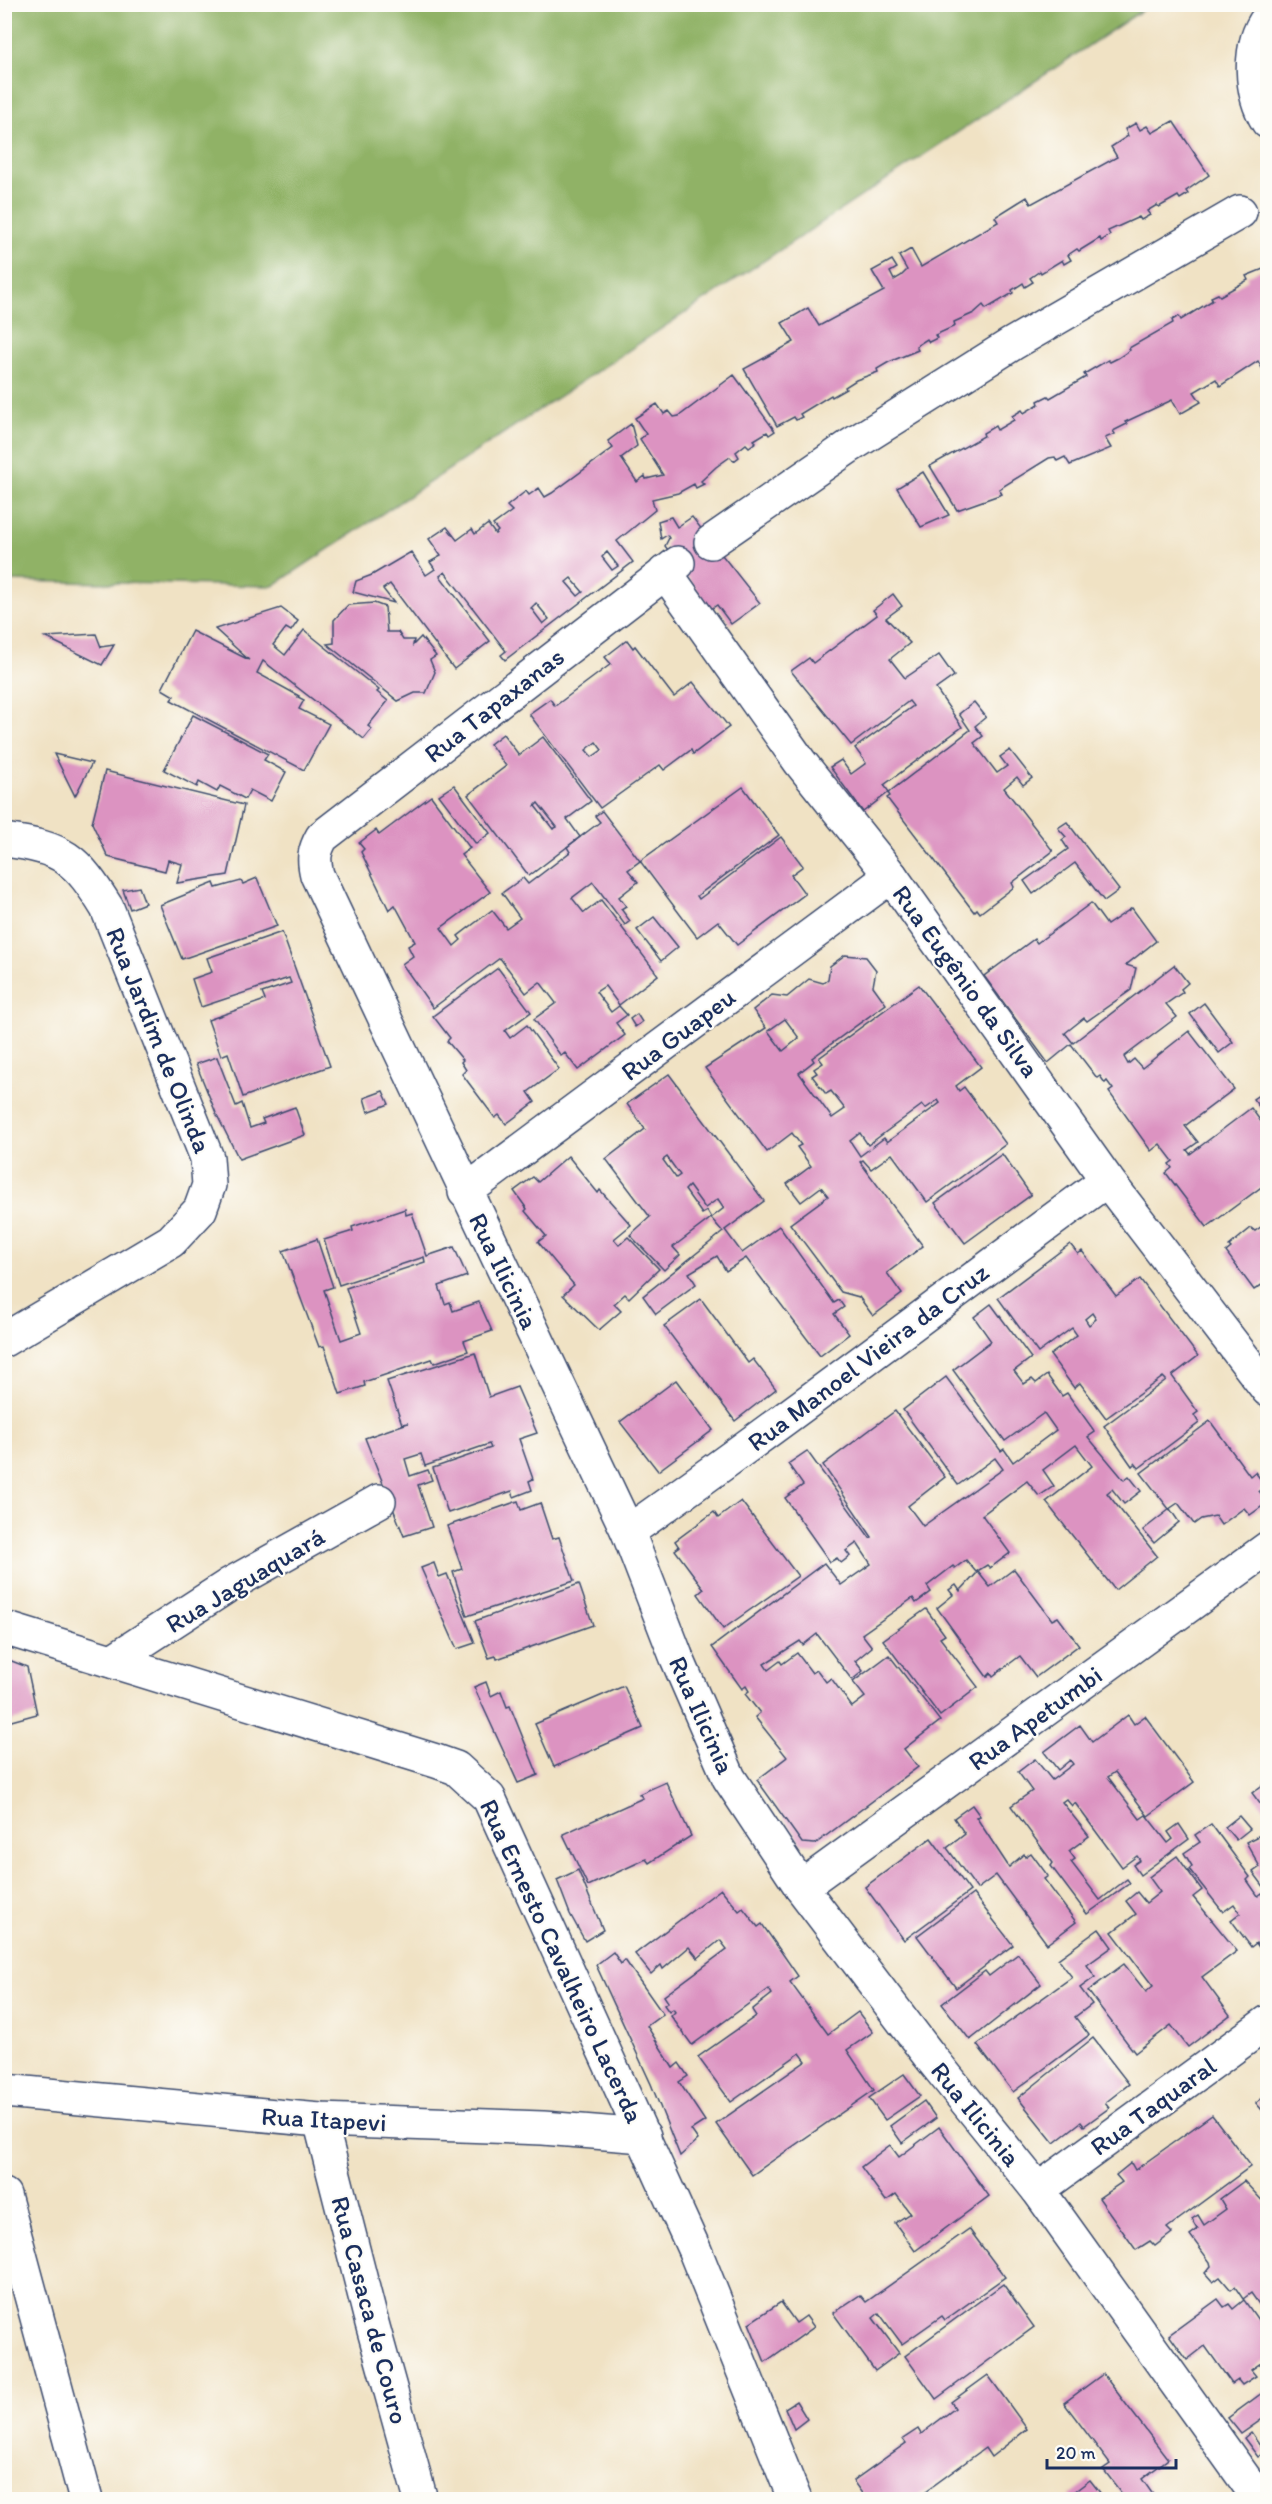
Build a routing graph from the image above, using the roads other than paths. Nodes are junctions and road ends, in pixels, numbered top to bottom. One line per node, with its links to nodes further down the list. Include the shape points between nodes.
1 (1268, 18): 2 (street, via 1261,27 1252,64 1260,110)
2 (1268, 122)
3 (1240, 212): 4 (street, via 992,356 850,446)
4 (711, 542)
5 (672, 568): 6 (street, Rua Tapaxanas); 8 (street, Rua Eugênio da Silva, via 800,762)
6 (322, 837): 10 (street, Rua Ilicinia, via 313,860 317,875)
7 (4, 840): 11 (street, Rua Jardim de Olinda, via 36,844 71,860 107,908 207,1158 209,1185 200,1210 171,1241)
8 (891, 876): 9 (street, Rua Eugênio da Silva); 10 (street, Rua Guapeu)
9 (1107, 1180): 12 (street, Rua Eugênio da Silva); 14 (street, Rua Manoel Vieira da Cruz)
10 (465, 1192): 14 (street, Rua Ilicinia)
11 (4, 1340)
12 (1268, 1390)
13 (380, 1501): 17 (street, Rua Jaguaquará, via 229,1585)
14 (628, 1532): 18 (street, Rua Ilicinia, via 729,1778)
15 (1268, 1548): 18 (street, Rua Apetumbi)
16 (4, 1628): 17 (street, Rua Ernesto Cavalheiro Lacerda)
17 (112, 1661): 22 (street, Rua Ernesto Cavalheiro Lacerda, via 436,1761 456,1768 472,1780 489,1798 501,1820)
18 (801, 1887): 23 (street, Rua Ilicinia)
19 (1268, 2022): 23 (street, Rua Taquaral)
20 (4, 2091): 21 (street, Rua Itapevi)
21 (320, 2120): 22 (street, Rua Itapevi, via 543,2128); 26 (street, Rua Casaca de Couro)
22 (644, 2136): 27 (street, Rua Ernesto Cavalheiro Lacerda)
23 (1038, 2190): 28 (street, Rua Ilicinia)
24 (4, 2195): 25 (street)
25 (86, 2499)
26 (421, 2499)
27 (795, 2499)
28 (1260, 2499)

